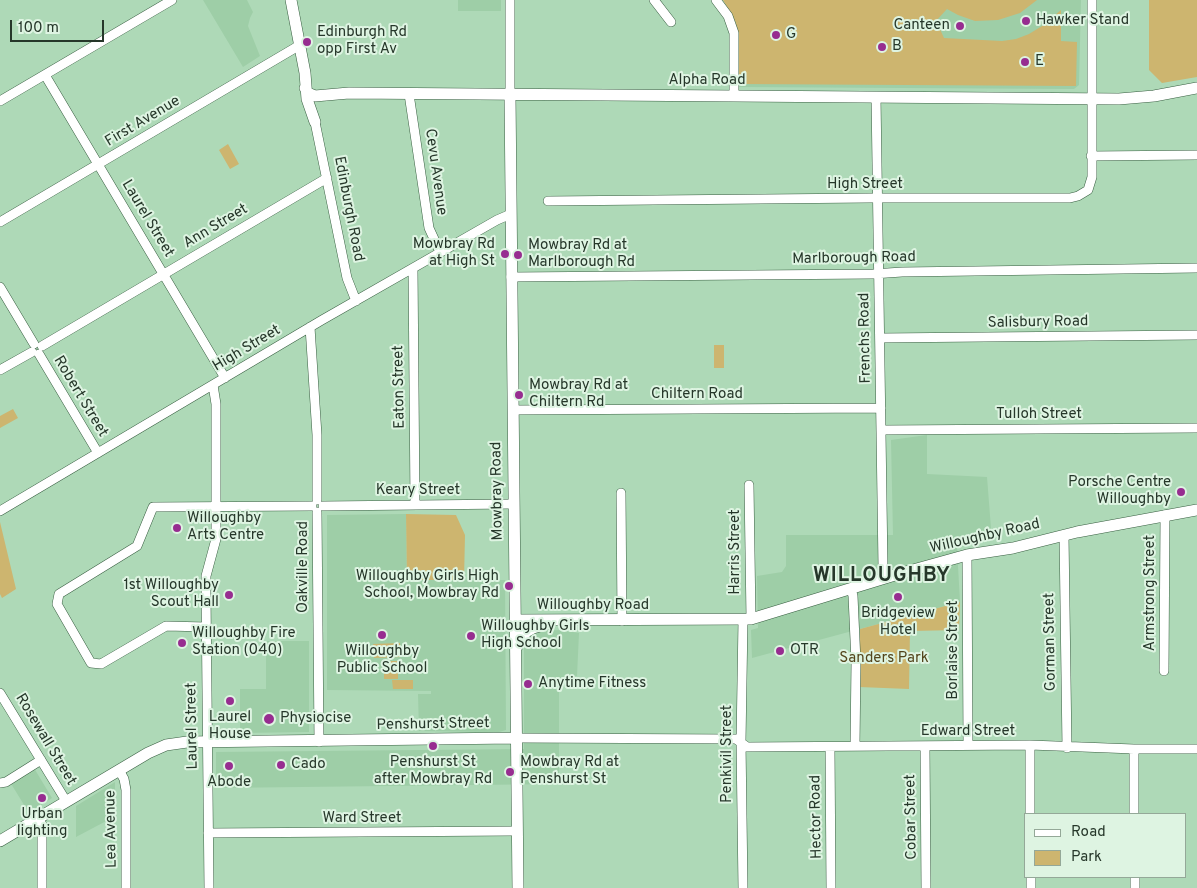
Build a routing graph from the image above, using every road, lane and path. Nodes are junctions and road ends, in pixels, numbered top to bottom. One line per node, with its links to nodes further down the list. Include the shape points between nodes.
1 (172, 0): 9 (street)
2 (291, 0): 8 (main road)
3 (510, 0): 13 (street)
4 (654, 0): 7 (street)
5 (716, 0): 14 (street, via 728,16 734,33)
6 (1092, 0): 16 (street, High Street)
7 (671, 22)
8 (300, 45): 10 (main road); 21 (street, First Avenue)
9 (45, 75): 17 (street); 21 (street, Laurel Street)
10 (310, 86): 12 (main road, Alpha Road, via 349,93); 18 (main road); 18 (main road, via 315,101)
11 (1197, 88): 16 (main road, Alpha Road, via 1135,99)
12 (409, 94): 13 (main road, Alpha Road); 27 (street, Cevu Avenue, via 429,228)
13 (510, 95): 14 (main road, Alpha Road); 25 (main road, Mowbray Road)
14 (734, 96): 15 (main road, Alpha Road)
15 (876, 97): 16 (main road, Alpha Road); 23 (street, Frenchs Road)
16 (1091, 98): 20 (street, High Street)
17 (0, 101)
18 (315, 122): 22 (street, Edinburgh Road)
19 (1197, 155): 20 (street)
20 (1091, 156): 23 (street, High Street, via 1090,186 1085,193 1074,198)
21 (99, 165): 26 (street, First Avenue); 31 (street, Laurel Street)
22 (327, 178): 31 (street, Ann Street); 34 (street, Edinburgh Road, via 347,278)
23 (878, 198): 24 (street, High Street); 30 (street, Frenchs Road)
24 (548, 201)
25 (511, 214): 27 (street, High Street); 32 (main road, Mowbray Road)
26 (0, 222)
27 (440, 252): 28 (street, High Street)
28 (413, 268): 34 (street, High Street); 50 (street, Eaton Street)
29 (1197, 268): 30 (street, Marlborough Road)
30 (879, 273): 32 (street, Marlborough Road); 37 (street, Frenchs Road)
31 (164, 274): 38 (street, Ann Street); 40 (street, Laurel Street)
32 (511, 277): 43 (main road, Mowbray Road)
33 (0, 288): 38 (street, Robert Street)
34 (356, 301): 35 (street, High Street)
35 (310, 327): 40 (street, High Street); 52 (street, Oakville Road, via 317,435)
36 (1197, 336): 37 (street, Salisbury Road)
37 (880, 338): 42 (street, Frenchs Road)
38 (37, 349): 39 (street, Ann Street); 46 (street, Robert Street)
39 (0, 370)
40 (225, 378): 41 (street, High Street)
41 (213, 385): 46 (street, High Street); 51 (street, Laurel Street, via 216,404)
42 (881, 408): 43 (street, Chiltern Road); 45 (street, Frenchs Road)
43 (513, 410): 49 (main road, Mowbray Road)
44 (1197, 428): 45 (street, Tulloh Street)
45 (882, 430): 58 (street, Frenchs Road, via 883,567)
46 (98, 453): 54 (street, High Street)
47 (749, 485): 62 (street, Harris Street)
48 (621, 493): 63 (street)
49 (514, 504): 50 (street, Keary Street); 60 (main road, Mowbray Road)
50 (415, 505): 52 (street, Keary Street)
51 (216, 506): 52 (street, Keary Street); 64 (street, Laurel Street, via 216,541 206,576); 64 (street, Keary Street, via 153,507 137,546 59,594 57,604 91,663 101,664 166,626)
52 (317, 506): 70 (street, Oakville Road)
53 (1197, 510): 55 (main road, Willoughby Road)
54 (0, 511)
55 (1165, 515): 56 (main road, Willoughby Road); 66 (street, Armstrong Street)
56 (1064, 535): 57 (main road, Willoughby Road); 77 (street, Gorman Street)
57 (967, 555): 58 (main road, Willoughby Road); 72 (street, Borlaise Street)
58 (886, 578): 59 (main road, Willoughby Road)
59 (851, 589): 62 (main road, Willoughby Road); 74 (street, via 856,662)
60 (515, 620): 61 (main road, Willoughby Road); 65 (main road, Mowbray Road)
61 (552, 620): 63 (main road, Willoughby Road); 65 (main road, via 526,632)
62 (747, 620): 63 (main road, Willoughby Road); 71 (street, Penkivil Street)
63 (622, 621)
64 (206, 627): 69 (street, Laurel Street)
65 (514, 652): 68 (main road, Mowbray Road)
66 (1164, 671)
67 (0, 692): 80 (street, Rosewall Street)
68 (515, 738): 70 (main road, Penshurst Street); 71 (street, Penshurst Street, via 736,738); 87 (main road, Mowbray Road)
69 (206, 742): 70 (main road, Penshurst Street); 81 (main road, Penshurst Street, via 166,745); 88 (street, Laurel Street)
70 (319, 742)
71 (741, 742): 76 (street, Edward Street, via 747,747); 94 (street, Penkivil Street)
72 (968, 745): 73 (street, Edward Street); 75 (street, Edward Street)
73 (1030, 745): 77 (street, Edward Street); 84 (street)
74 (855, 746): 75 (street, Edward Street); 76 (street, Edward Street)
75 (925, 746): 96 (street, Cobar Street)
76 (830, 747): 95 (street, Hector Road)
77 (1066, 748): 78 (street, Edward Street)
78 (1134, 749): 79 (street, Edward Street); 85 (street)
79 (1197, 749)
80 (41, 760): 82 (street); 83 (street, Rosewall Street)
81 (119, 770): 83 (main road, Penshurst Street); 91 (street, Lea Avenue, via 126,790)
82 (0, 783)
83 (66, 801): 86 (main road, Penshurst Street)
84 (1030, 813)
85 (1134, 813)
86 (39, 818): 89 (main road, Penshurst Street); 90 (street, via 42,825)
87 (517, 831): 88 (street, Ward Street); 93 (main road, Mowbray Road)
88 (208, 834): 92 (street, Laurel Street)
89 (0, 841)
90 (42, 888)
91 (126, 888)
92 (209, 888)
93 (518, 888)
94 (743, 888)
95 (831, 888)
96 (926, 888)

